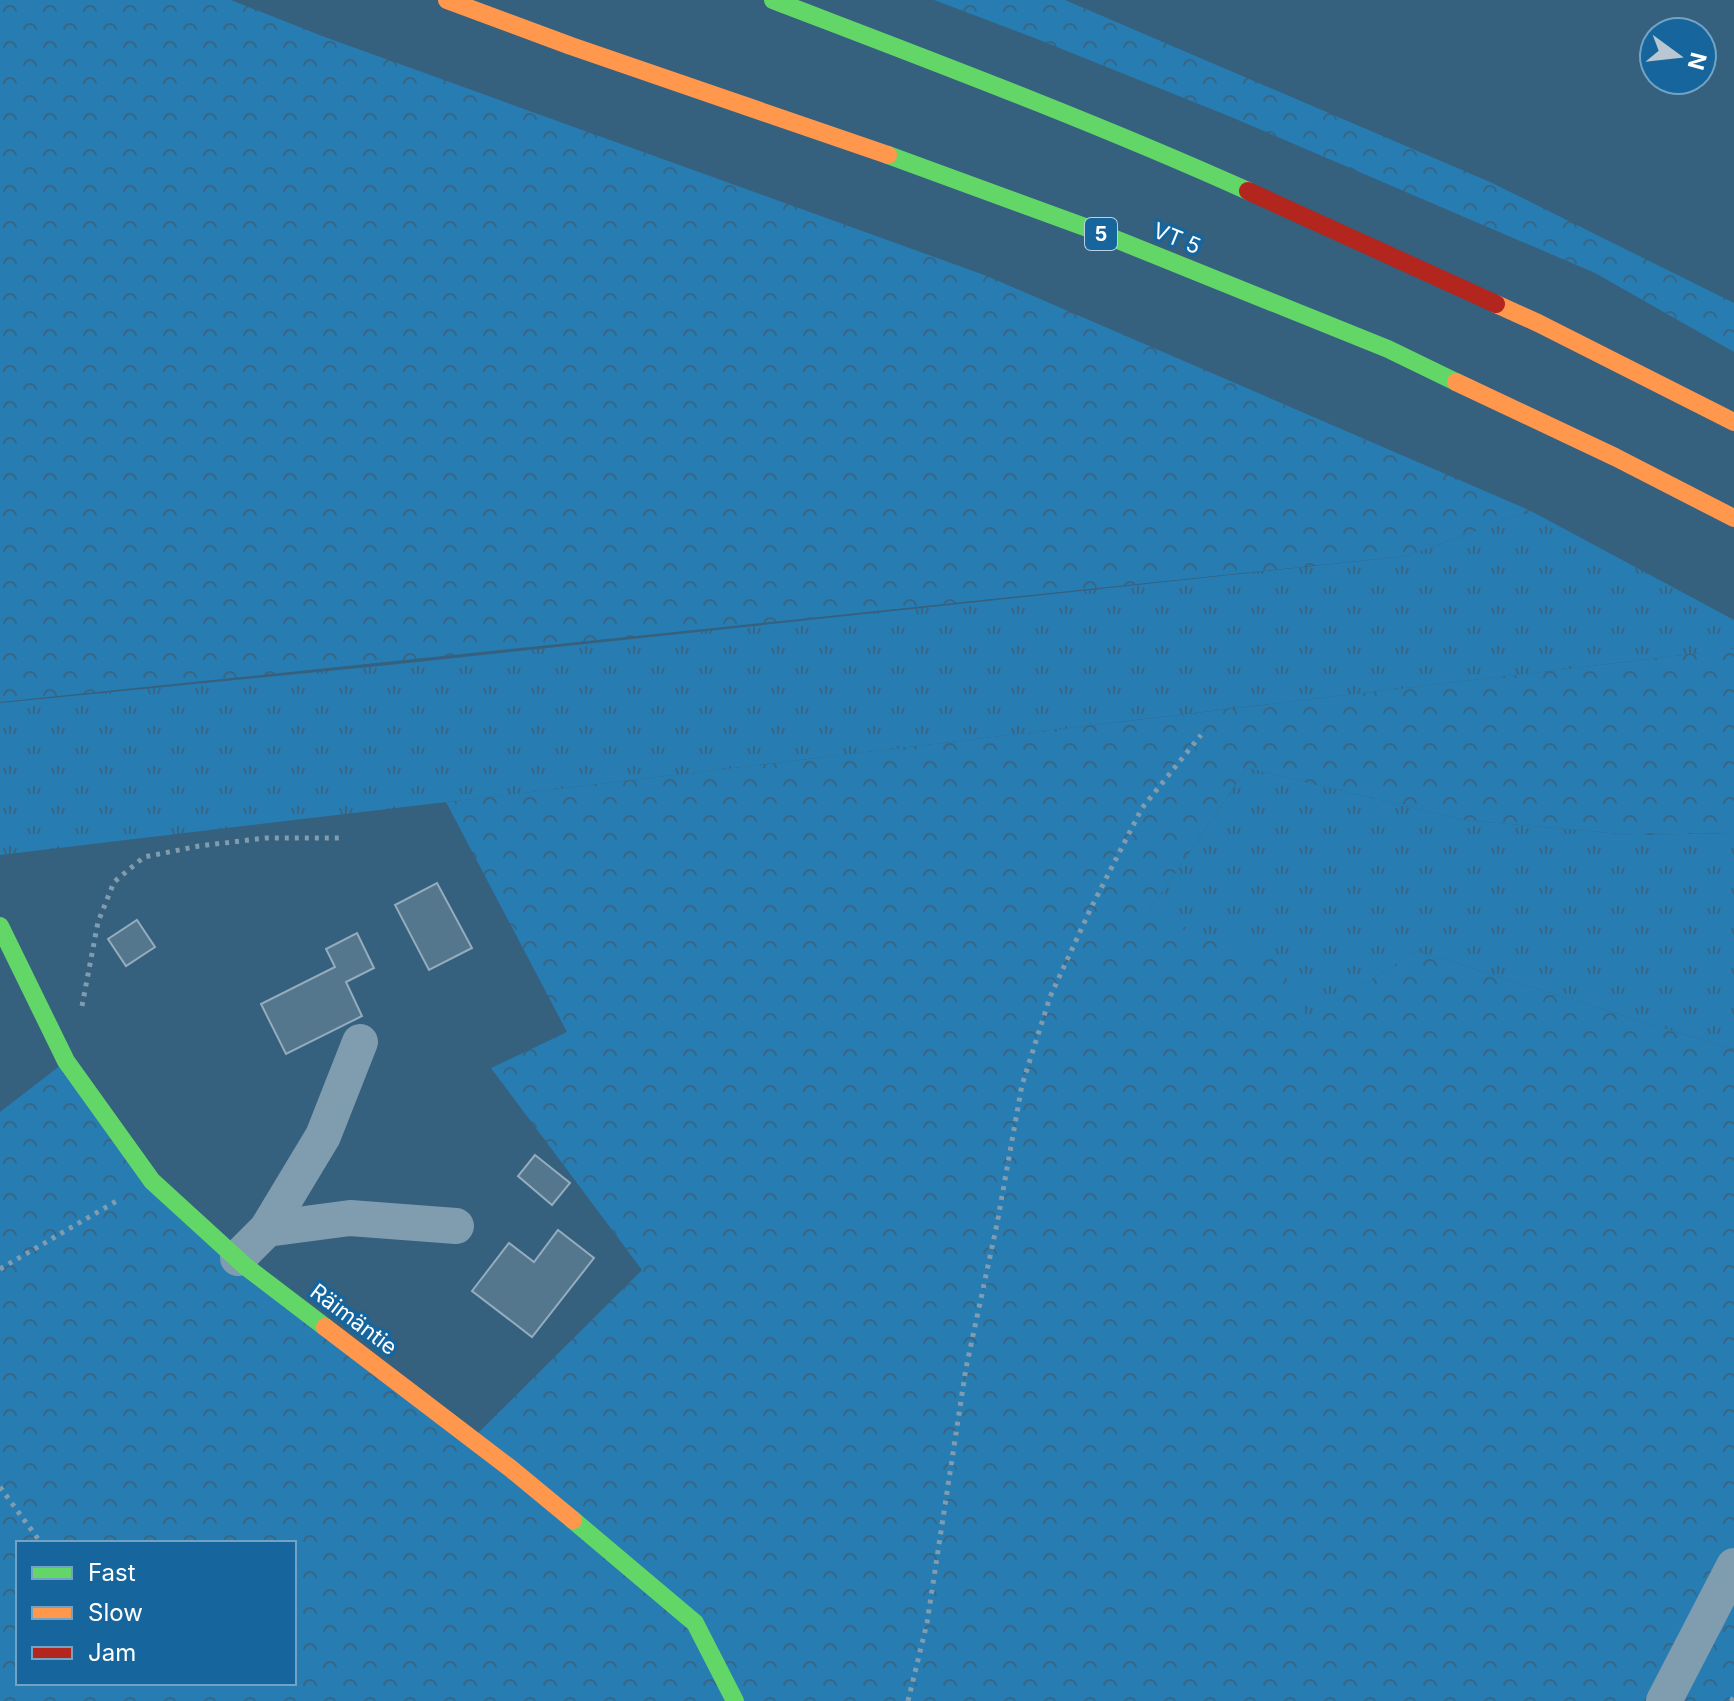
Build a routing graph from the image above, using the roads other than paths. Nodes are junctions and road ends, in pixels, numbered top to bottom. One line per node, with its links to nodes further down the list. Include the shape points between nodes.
1 (447, 0): 4 (main road, VT 5 / 5, via 1093,230 1388,349)
2 (773, 0): 3 (main road, via 1179,160 1538,323)
3 (1734, 422)
4 (1734, 518)
5 (0, 926): 9 (main road, Räimäntie, via 66,1061 152,1181)
6 (360, 1042): 8 (street, via 323,1136)
7 (456, 1226): 8 (street, via 350,1218)
8 (267, 1229): 9 (street)
9 (238, 1258): 11 (main road, Räimäntie, via 510,1468 695,1623)
10 (1734, 1566): 12 (street)
11 (735, 1701)
12 (1664, 1701)

